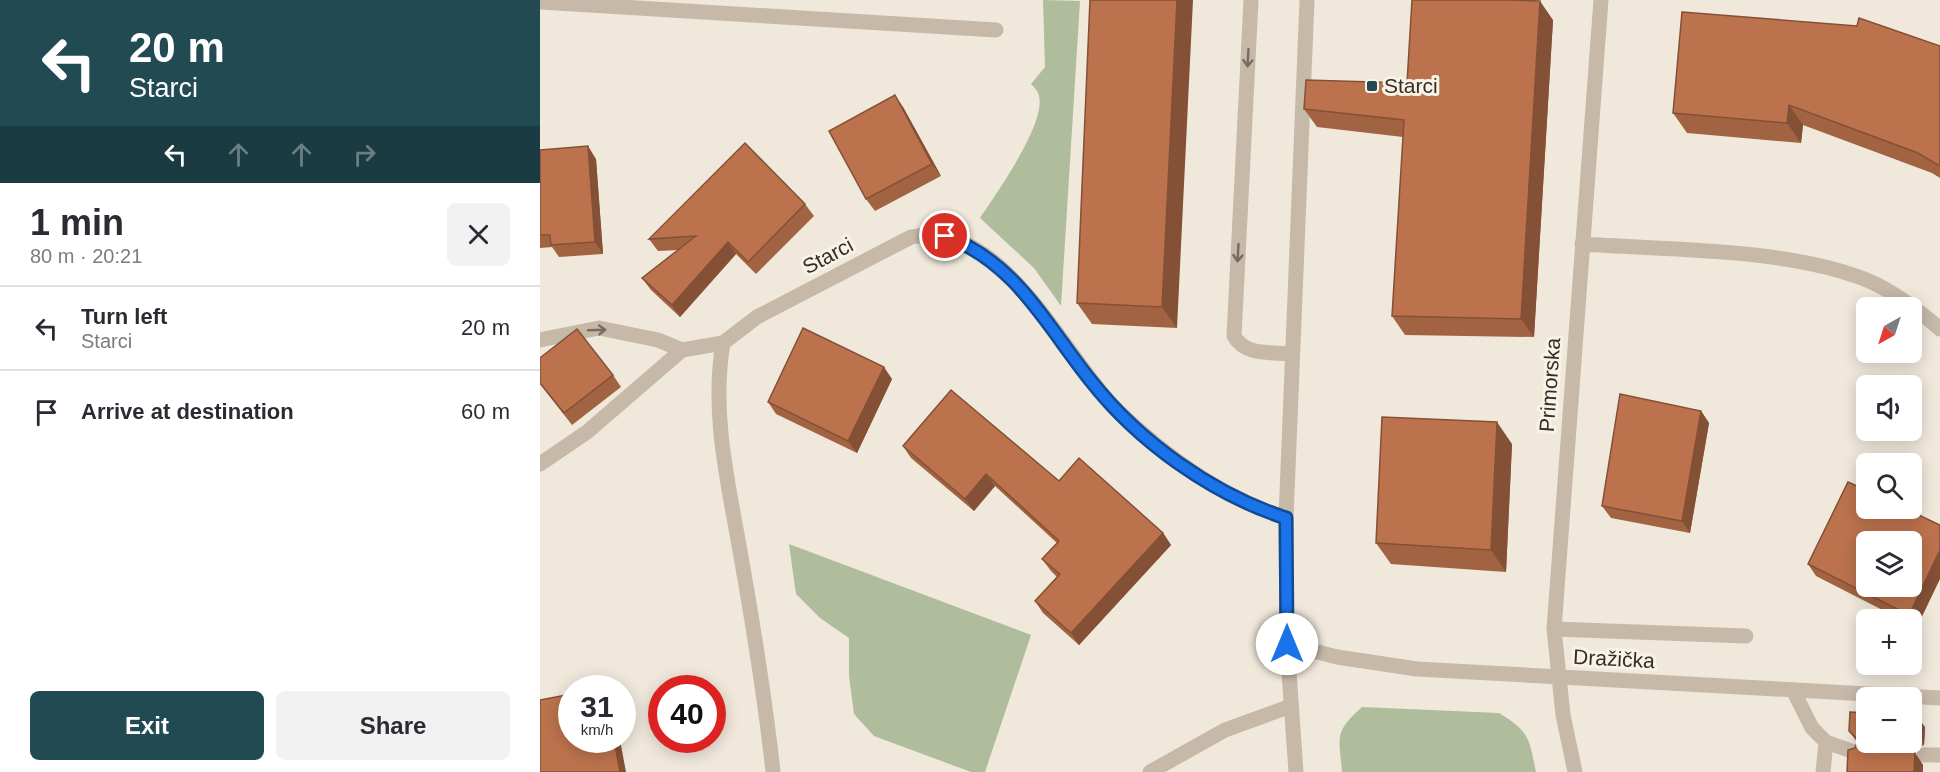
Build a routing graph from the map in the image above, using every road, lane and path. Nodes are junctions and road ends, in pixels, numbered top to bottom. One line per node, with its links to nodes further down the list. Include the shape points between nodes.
1 (1251, 0): 11 (street, one-way to 11, via 1234,336 1247,350)
2 (1307, 0): 11 (street)
3 (1601, 0): 6 (street, Primorska)
4 (540, 2): 5 (street)
5 (996, 30)
6 (1581, 244): 7 (street, via 1803,261 1861,277 1918,310); 14 (street, Primorska)
7 (1940, 329)
8 (540, 340): 10 (street, one-way to 10, via 599,328 658,340)
9 (723, 343): 10 (street); 13 (street, Starci, via 757,317 911,237 927,233 945,236 990,258 1013,280 1091,382 1160,449 1223,491 1255,508); 25 (street, via 717,376 721,441)
10 (682, 350): 12 (street, via 587,432)
11 (1292, 354): 13 (street)
12 (540, 464)
13 (1286, 518): 16 (street)
14 (1554, 629): 15 (street); 17 (street, Primorska)
15 (1746, 636)
16 (1287, 644): 17 (street, Dražička, via 1338,657 1417,669); 20 (street)
17 (1557, 677): 18 (street, Dražička); 28 (street, Primorska)
18 (1793, 690): 19 (street, Dražička); 21 (street, via 1812,728)
19 (1940, 698)
20 (1291, 706): 26 (street, via 1225,730); 27 (street)
21 (1826, 742): 22 (street); 29 (street)
22 (1856, 753)
23 (1924, 754): 24 (street)
24 (1940, 755)
25 (773, 772)
26 (1150, 772)
27 (1296, 772)
28 (1575, 772)
29 (1823, 772)

